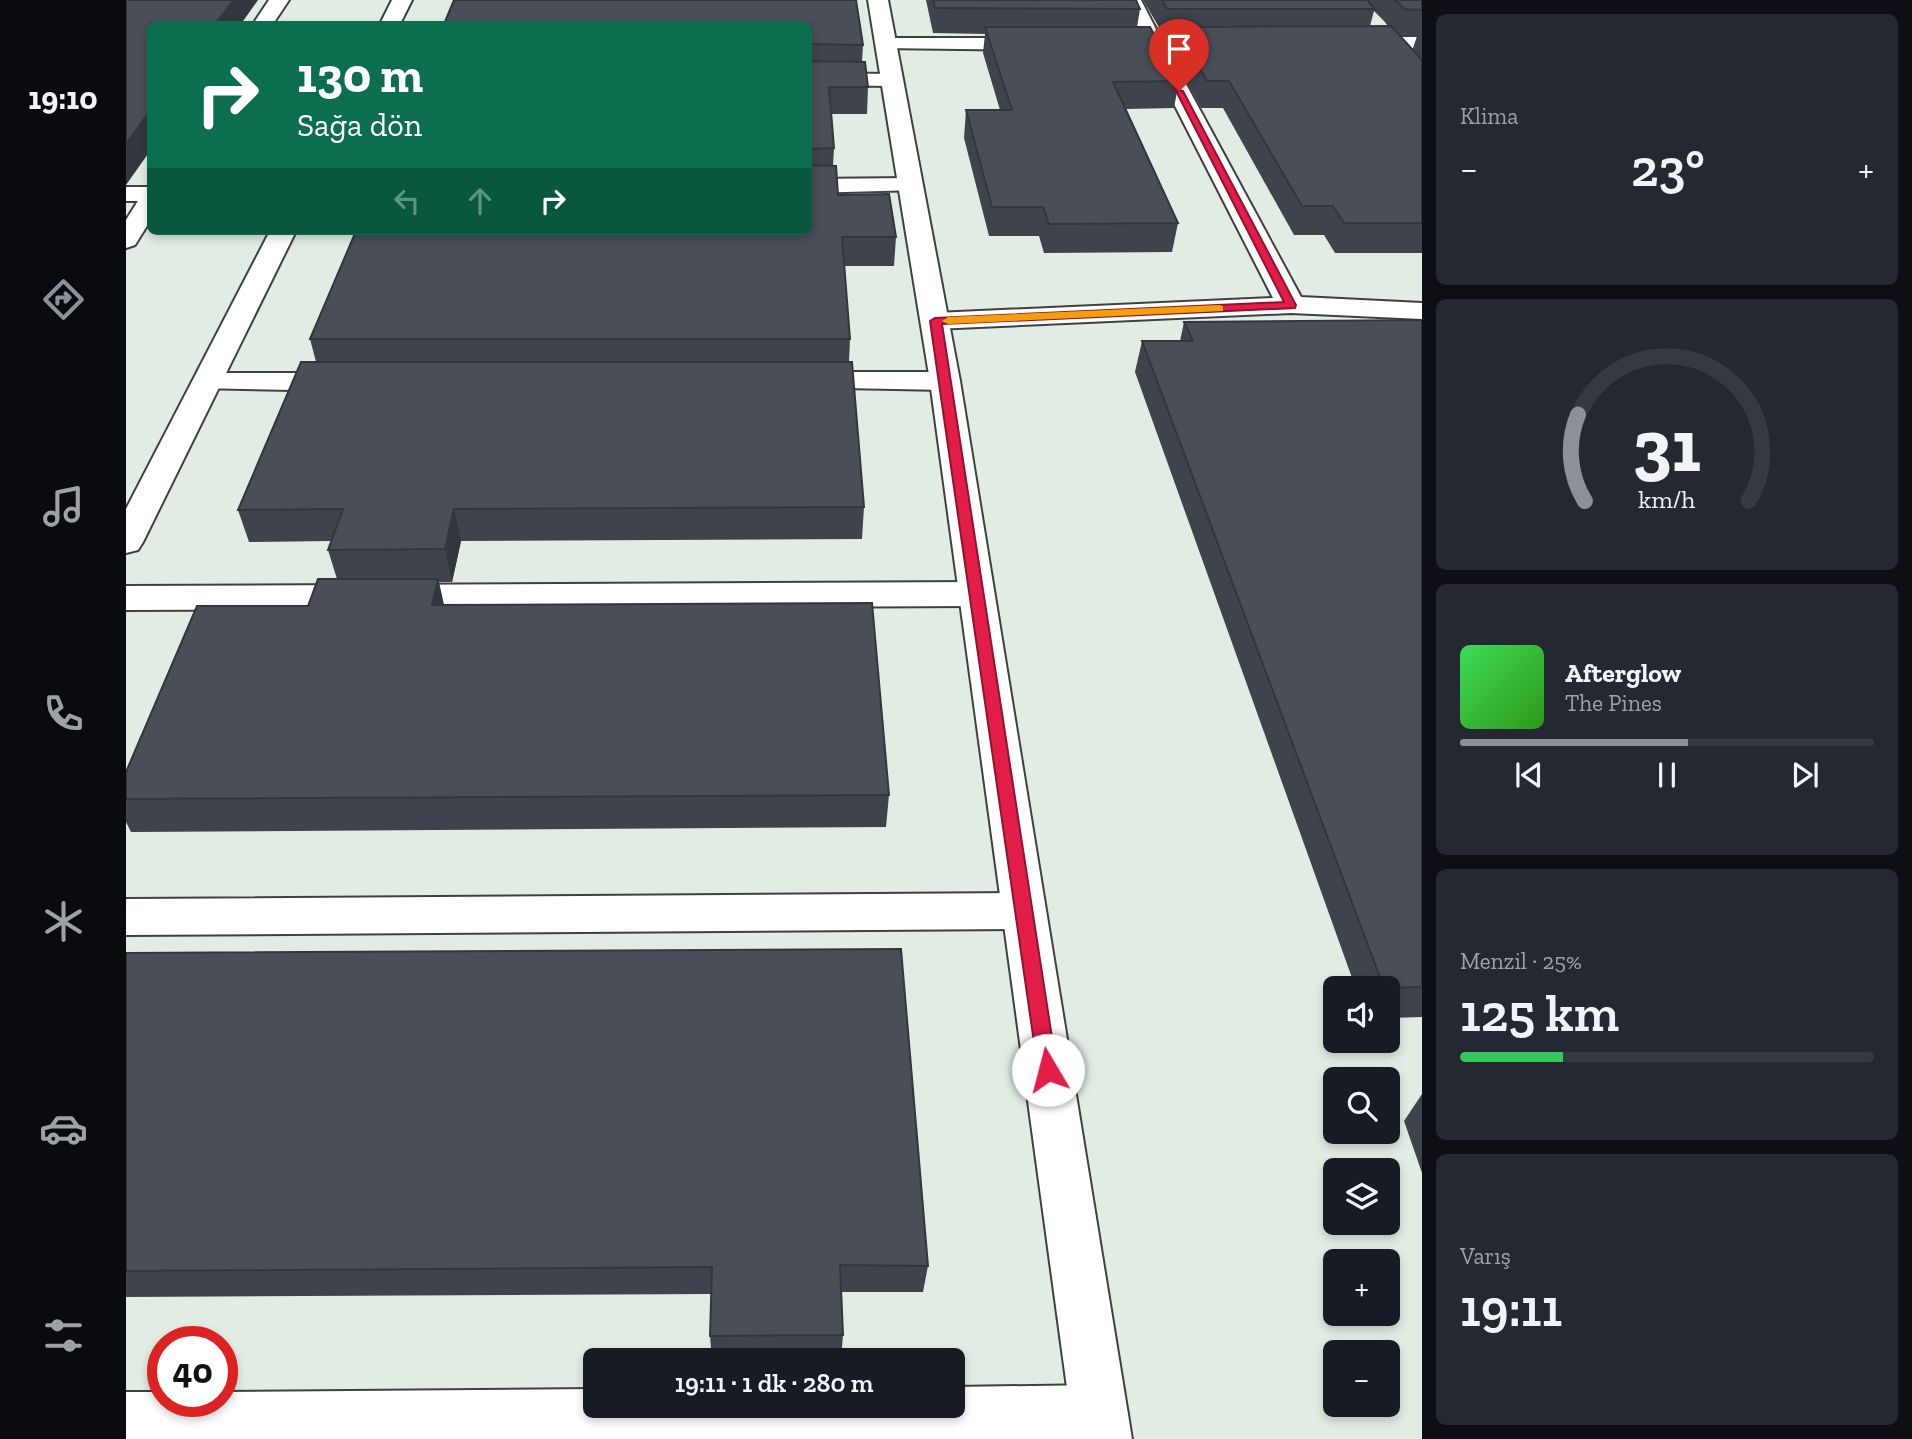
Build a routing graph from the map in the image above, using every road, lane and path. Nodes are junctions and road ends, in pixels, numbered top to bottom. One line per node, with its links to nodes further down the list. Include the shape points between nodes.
1 (279, 0): 5 (street)
2 (402, 0): 6 (street)
3 (878, 0): 16 (street)
4 (1131, 0): 10 (street)
5 (265, 21)
6 (392, 21)
7 (1376, 26): 13 (street)
8 (1060, 43): 16 (street)
9 (1087, 43): 10 (street)
10 (1154, 43): 11 (street); 25 (street)
11 (1251, 43)
12 (1335, 43): 13 (street)
13 (1391, 43): 14 (street); 15 (street)
14 (1422, 43)
15 (1406, 61)
16 (890, 62): 17 (street); 18 (street)
17 (812, 78)
18 (910, 185): 19 (street); 27 (street)
19 (812, 186)
20 (126, 194): 21 (street)
21 (147, 194)
22 (147, 206): 24 (street)
23 (282, 235): 30 (street)
24 (126, 240)
25 (1291, 305): 26 (street); 27 (street)
26 (1422, 311)
27 (935, 321): 29 (street)
28 (778, 381): 29 (street)
29 (945, 381): 33 (street)
30 (207, 382): 31 (street); 32 (street)
31 (374, 382)
32 (126, 542)
33 (976, 594): 34 (street); 35 (street)
34 (126, 598)
35 (1024, 911): 36 (street); 38 (street)
36 (126, 918)
37 (126, 1421): 38 (street)
38 (1101, 1427)

